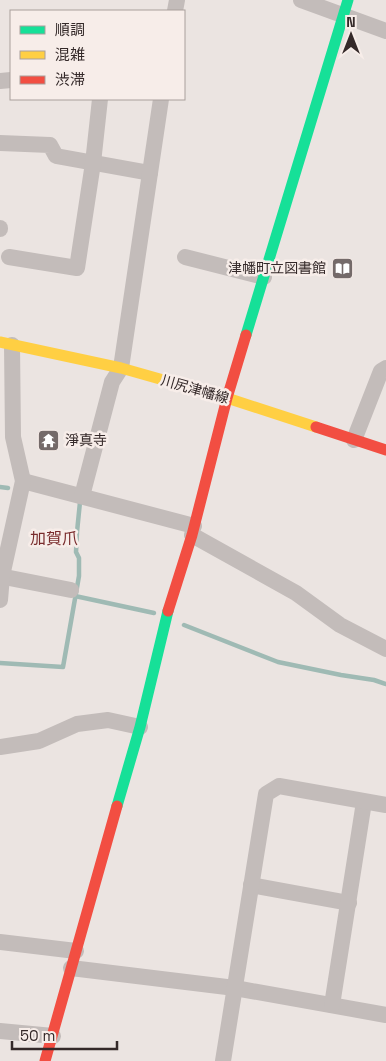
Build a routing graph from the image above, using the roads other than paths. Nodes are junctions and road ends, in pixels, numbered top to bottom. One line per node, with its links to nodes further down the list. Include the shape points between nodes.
1 (301, 0): 2 (street)
2 (345, 7): 3 (street); 11 (street)
3 (386, 31)
4 (100, 100): 7 (street)
5 (161, 100): 8 (street)
6 (0, 143): 7 (street, via 50,145 56,156)
7 (93, 163): 8 (street); 9 (street, via 77,268)
8 (150, 173): 13 (street)
9 (9, 257)
10 (185, 257): 11 (street)
11 (264, 277): 15 (street)
12 (6, 343): 13 (street, 川尻津幡線); 18 (street, via 13,437)
13 (121, 368): 15 (street, 川尻津幡線); 19 (street, via 112,382)
14 (386, 368): 16 (street, via 381,371)
15 (227, 398): 16 (street, 川尻津幡線); 20 (street)
16 (354, 440): 17 (street, 川尻津幡線)
17 (386, 450)
18 (23, 481): 19 (street); 21 (street)
19 (82, 496): 20 (street)
20 (193, 530): 24 (street, via 340,625); 25 (street, via 167,615)
21 (1, 576): 22 (street); 23 (street)
22 (71, 590)
23 (0, 600)
24 (386, 649)
25 (140, 727): 26 (street, via 108,720 77,724 39,741); 32 (street)
26 (0, 747)
27 (364, 802): 28 (street); 29 (street, via 279,786 266,794); 30 (street)
28 (386, 805)
29 (252, 885): 30 (street); 34 (street)
30 (348, 902): 35 (street)
31 (0, 942): 32 (street)
32 (76, 950): 33 (street)
33 (71, 968): 34 (street); 38 (street)
34 (235, 988): 35 (street); 40 (street)
35 (332, 1005): 36 (street)
36 (386, 1014)
37 (0, 1031): 38 (street)
38 (53, 1036): 39 (street)
39 (45, 1061)
40 (223, 1061)

